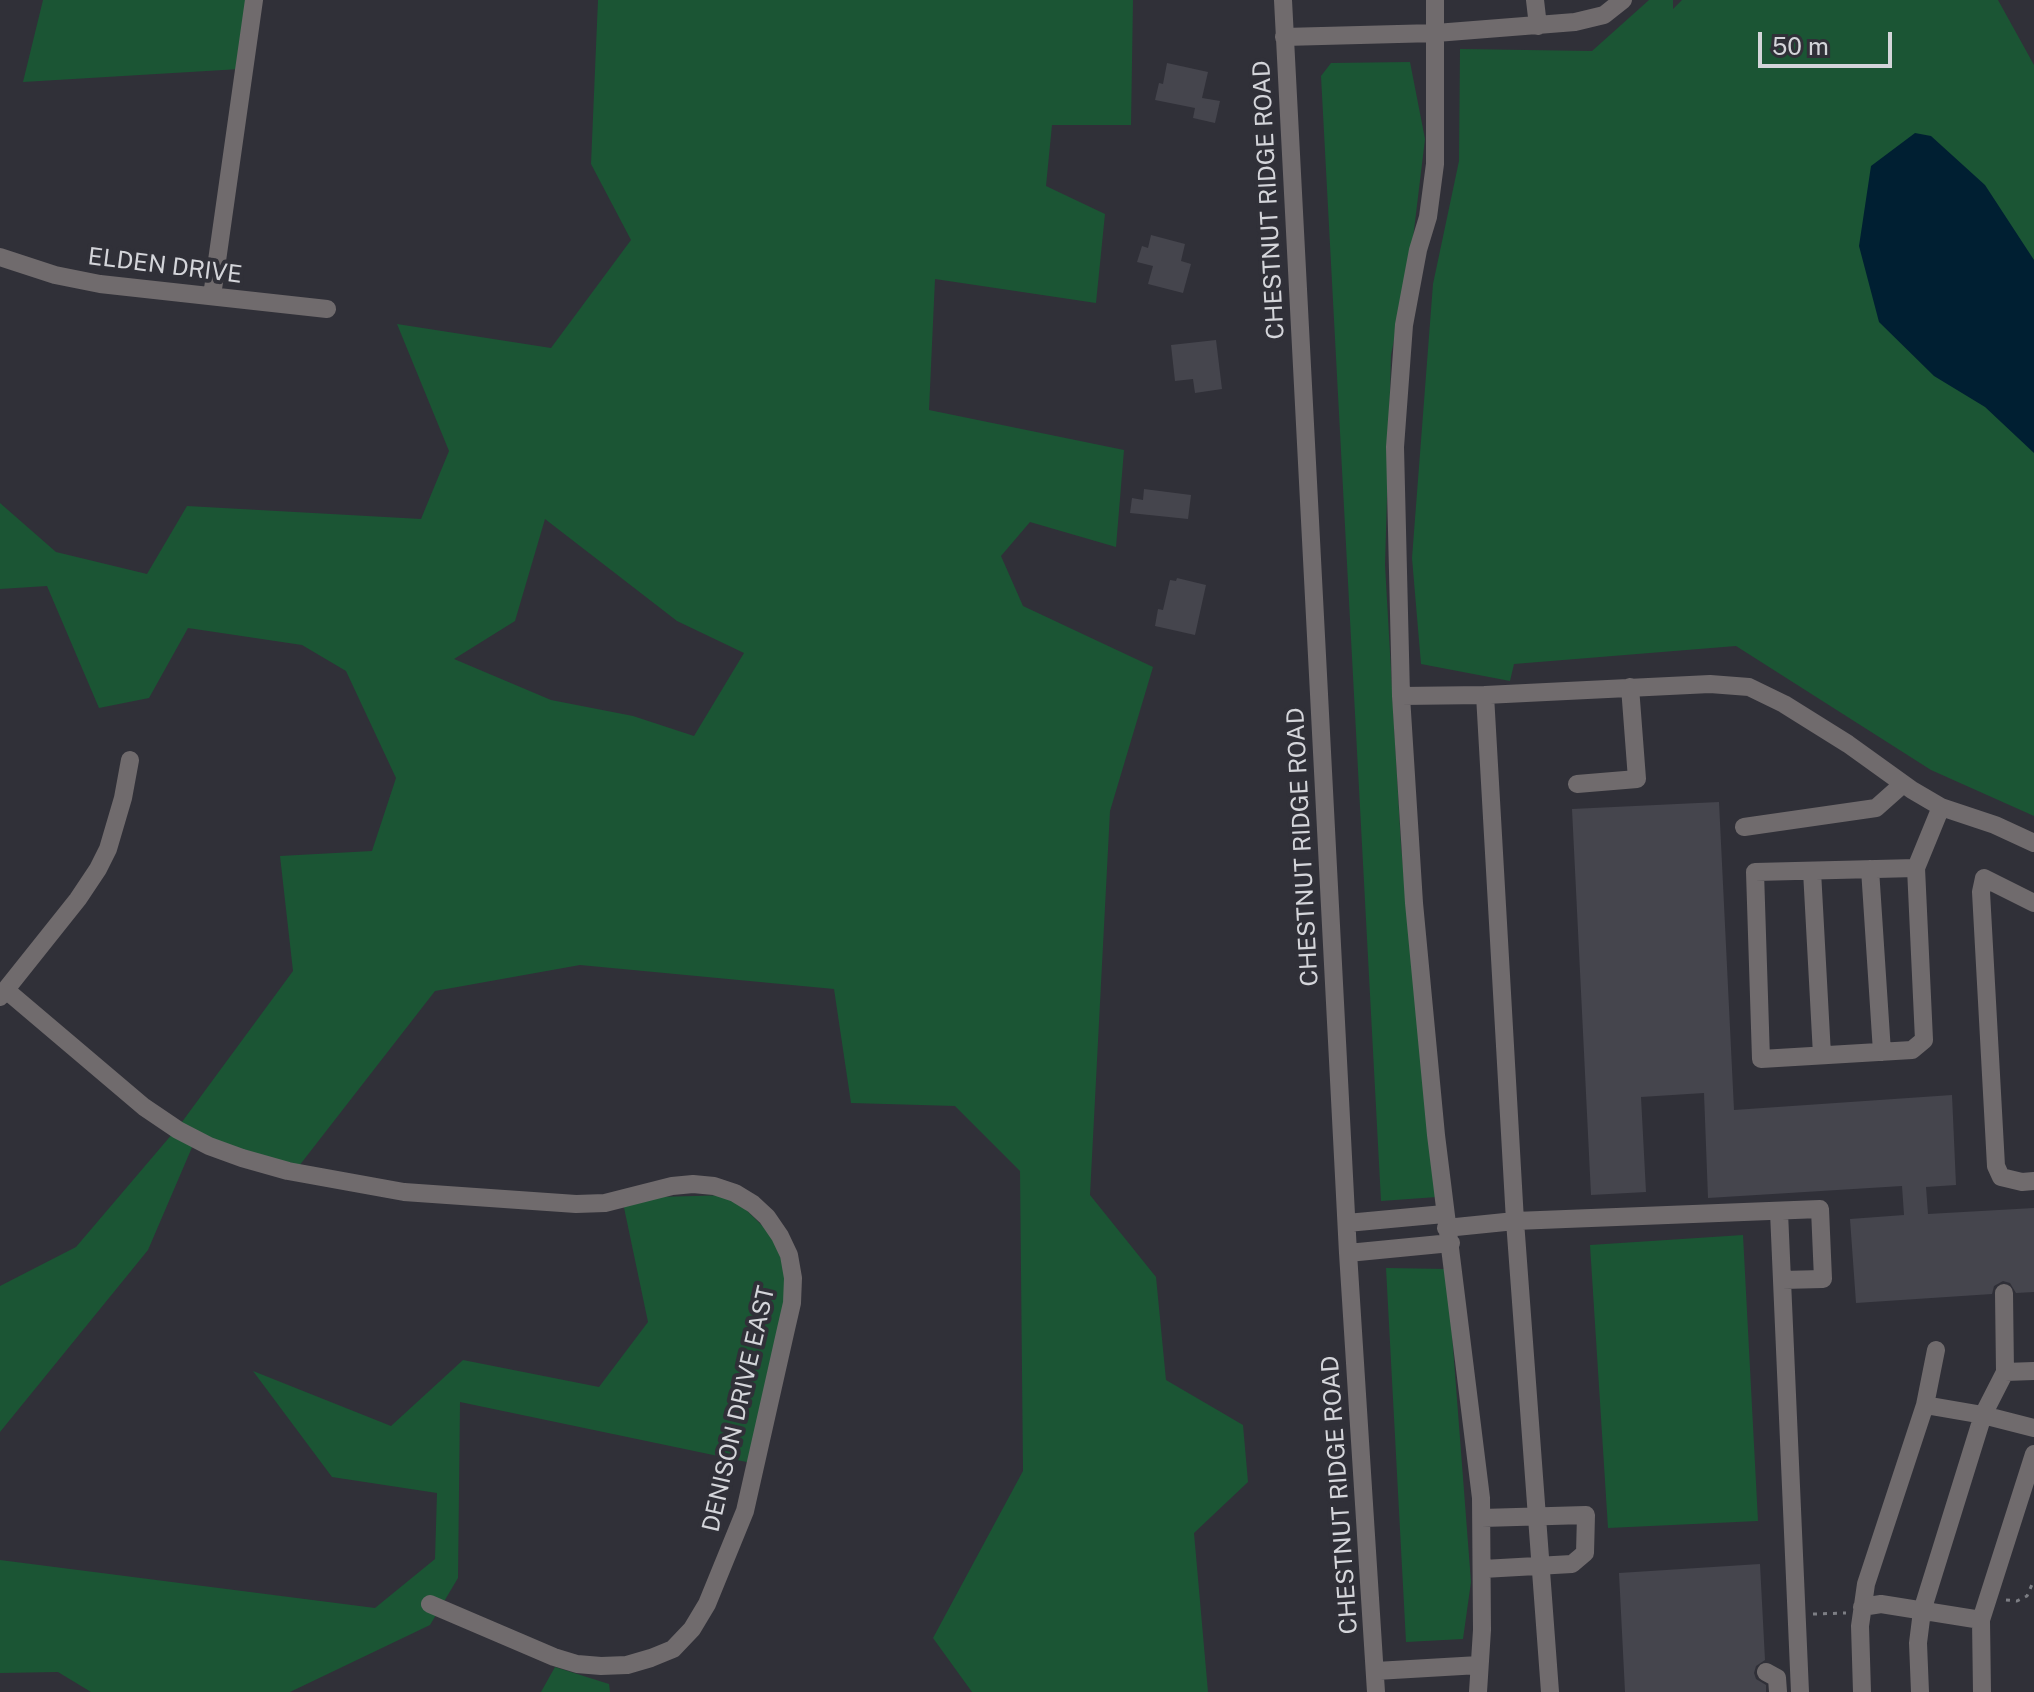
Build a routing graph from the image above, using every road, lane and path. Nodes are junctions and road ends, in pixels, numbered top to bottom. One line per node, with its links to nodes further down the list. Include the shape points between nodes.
1 (254, 0): 10 (street)
2 (1283, 0): 8 (street, CHESTNUT RIDGE ROAD)
3 (1435, 0): 7 (street)
4 (1535, 0): 6 (street)
5 (1623, 0): 6 (street, via 1597,18)
6 (1538, 26): 7 (street)
7 (1436, 33): 8 (street); 14 (street, via 1435,164 1404,325 1395,447)
8 (1284, 37): 31 (street, CHESTNUT RIDGE ROAD)
9 (0, 257): 10 (street, ELDEN DRIVE, via 100,284)
10 (212, 296): 11 (street, ELDEN DRIVE)
11 (327, 309)
12 (1630, 687): 13 (street); 16 (street, via 1637,779); 17 (street, via 1749,687 1835,736)
13 (1485, 695): 14 (street); 30 (street)
14 (1401, 696): 32 (street, via 1414,903)
15 (130, 760): 25 (street, via 98,869)
16 (1577, 784)
17 (1903, 784): 18 (street); 19 (street, via 1876,808)
18 (1941, 807): 20 (street); 21 (street)
19 (1744, 827)
20 (2034, 843)
21 (1916, 868): 22 (street); 26 (street, via 1924,1040 1912,1050)
22 (1870, 869): 23 (street); 26 (street)
23 (1812, 871): 27 (street); 27 (street, via 1755,872 1761,1059)
24 (2034, 904): 28 (street, via 1984,878 1996,1166 2001,1177)
25 (3, 994): 47 (street, DENISON DRIVE EAST, via 144,1107 178,1130 242,1158 392,1190 576,1204 605,1203 672,1186 714,1186 735,1193 767,1217 789,1255 792,1303 745,1511 692,1629 673,1649 651,1658 627,1665 577,1664)
26 (1882, 1052): 27 (street)
27 (1822, 1055)
28 (2034, 1181)
29 (1779, 1212): 30 (street); 34 (street); 34 (street, via 1820,1209 1823,1279)
30 (1515, 1221): 32 (street); 43 (street)
31 (1347, 1223): 32 (street); 33 (street, CHESTNUT RIDGE ROAD)
32 (1447, 1229): 33 (street); 44 (street)
33 (1348, 1253): 52 (street, CHESTNUT RIDGE ROAD)
34 (1782, 1280): 58 (street)
35 (2004, 1293): 38 (street)
36 (1936, 1350): 39 (street)
37 (2034, 1371): 38 (street)
38 (2005, 1372): 40 (street)
39 (1925, 1405): 40 (street); 48 (street)
40 (1983, 1415): 41 (street); 49 (street)
41 (2034, 1428)
42 (2034, 1454): 50 (street)
43 (1538, 1516): 44 (street); 45 (street); 45 (street, via 1586,1515 1585,1553 1572,1564)
44 (1482, 1518): 46 (street)
45 (1542, 1565): 46 (street); 56 (street)
46 (1483, 1569): 51 (street)
47 (430, 1604)
48 (1862, 1607): 49 (street, via 1881,1604); 59 (street)
49 (1922, 1611): 50 (street); 60 (street)
50 (1981, 1620): 61 (street)
51 (1479, 1665): 52 (street); 55 (street)
52 (1376, 1671): 54 (street, CHESTNUT RIDGE ROAD)
53 (1766, 1672): 57 (street, via 1777,1678)
54 (1376, 1692)
55 (1478, 1692)
56 (1550, 1692)
57 (1778, 1692)
58 (1800, 1692)
59 (1862, 1692)
60 (1920, 1692)
61 (1982, 1692)

